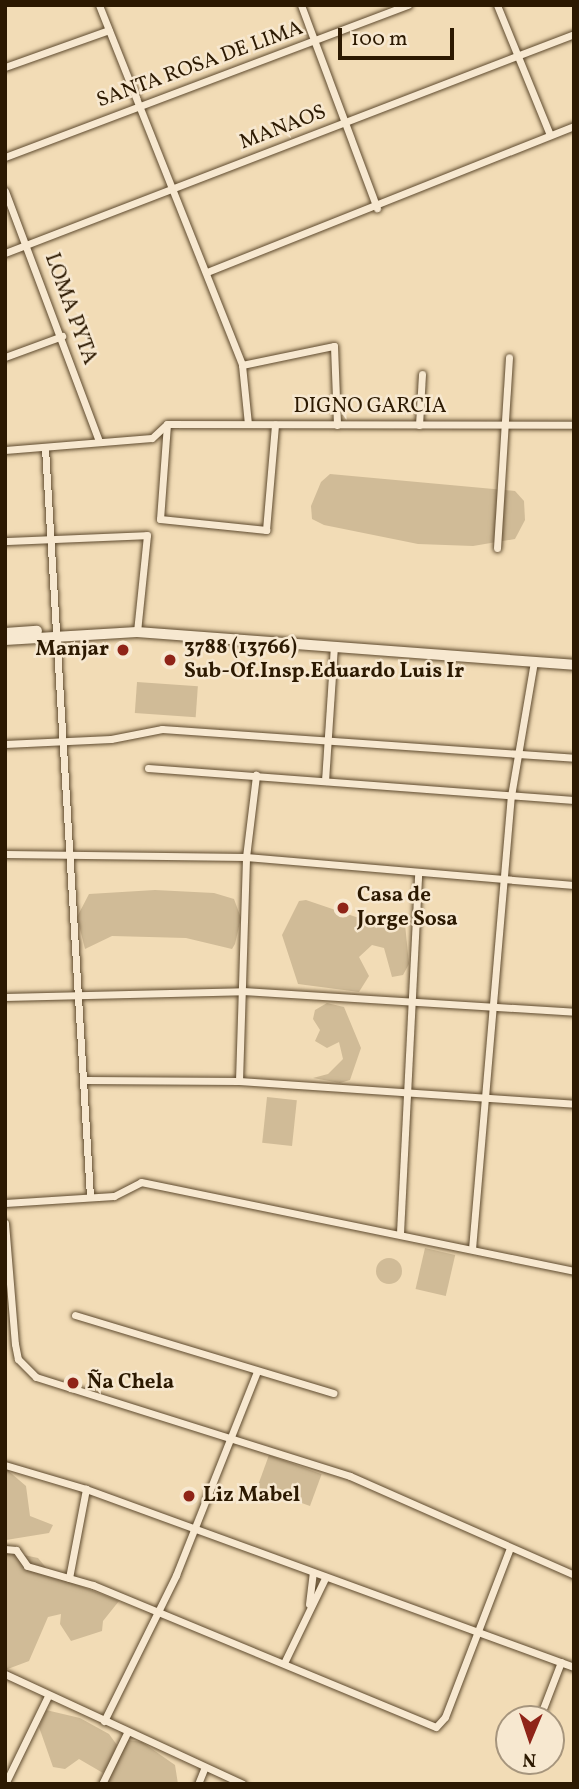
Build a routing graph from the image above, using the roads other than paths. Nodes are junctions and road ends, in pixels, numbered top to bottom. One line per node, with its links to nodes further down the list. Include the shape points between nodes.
1 (99, 5): 5 (street)
2 (301, 5): 7 (street)
3 (408, 5): 7 (street, SANTA ROSA DE LIMA)
4 (496, 5): 8 (street)
5 (109, 30): 9 (street); 10 (street)
6 (574, 34): 8 (street, MANAOS)
7 (315, 41): 10 (street, SANTA ROSA DE LIMA); 11 (street)
8 (519, 55): 11 (street, MANAOS); 13 (street)
9 (5, 67)
10 (140, 105): 14 (street, SANTA ROSA DE LIMA); 15 (street)
11 (346, 123): 15 (street, MANAOS); 17 (street)
12 (574, 126): 13 (street)
13 (550, 135): 17 (street)
14 (5, 157)
15 (175, 188): 18 (street, MANAOS); 20 (street)
16 (5, 191): 18 (street, LOMA PYTA)
17 (377, 208): 20 (street)
18 (27, 245): 19 (street, MANAOS); 21 (street, LOMA PYTA)
19 (5, 254)
20 (207, 272): 24 (street)
21 (62, 337): 22 (street); 33 (street, LOMA PYTA)
22 (5, 356)
23 (509, 357): 31 (street)
24 (242, 365): 27 (street); 29 (street, via 334,346)
25 (422, 374): 30 (street)
26 (167, 424): 27 (street, DIGNO GARCIA); 28 (street, via 162,521 266,530); 33 (street, via 152,438)
27 (248, 424): 28 (street, DIGNO GARCIA)
28 (275, 425): 29 (street, DIGNO GARCIA)
29 (337, 425): 30 (street, DIGNO GARCIA)
30 (419, 425): 31 (street, DIGNO GARCIA)
31 (507, 425): 32 (street, DIGNO GARCIA); 38 (street)
32 (574, 425)
33 (99, 441): 34 (street)
34 (45, 448): 35 (street); 36 (street)
35 (5, 450)
36 (50, 538): 37 (street); 39 (street, via 145,533 149,541); 41 (street)
37 (5, 541)
38 (498, 548)
39 (137, 632): 41 (street); 43 (street)
40 (5, 633): 41 (street)
41 (56, 634): 42 (street); 47 (street)
42 (5, 640)
43 (334, 646): 44 (street); 46 (street)
44 (534, 662): 45 (street); 49 (street)
45 (574, 665)
46 (328, 739): 47 (street, via 162,729 111,739); 49 (street); 53 (street)
47 (64, 740): 48 (street); 56 (street)
48 (5, 744)
49 (518, 754): 50 (street); 54 (street)
50 (574, 758)
51 (148, 768): 52 (street)
52 (256, 775): 53 (street); 58 (street)
53 (325, 781): 54 (street)
54 (511, 796): 55 (street); 60 (street)
55 (574, 800)
56 (71, 851): 57 (street); 58 (street); 63 (street)
57 (5, 854)
58 (246, 857): 59 (street); 62 (street)
59 (418, 873): 60 (street); 65 (street)
60 (504, 879): 61 (street); 66 (street)
61 (574, 885)
62 (243, 991): 63 (street); 65 (street); 69 (street)
63 (81, 992): 64 (street); 68 (street)
64 (5, 997)
65 (415, 1000): 66 (street); 70 (street)
66 (492, 1006): 67 (street); 71 (street)
67 (574, 1012)
68 (86, 1080): 69 (street); 73 (street)
69 (239, 1081): 70 (street)
70 (410, 1093): 71 (street); 76 (street)
71 (487, 1098): 72 (street); 77 (street)
72 (574, 1104)
73 (90, 1196): 74 (street); 76 (street, via 119,1194 141,1182)
74 (5, 1203)
75 (5, 1223): 82 (street, via 15,1344 26,1370 52,1384)
76 (400, 1233): 77 (street)
77 (472, 1249): 78 (street)
78 (574, 1271)
79 (75, 1315): 80 (street)
80 (257, 1371): 81 (street); 82 (street)
81 (334, 1393)
82 (233, 1437): 85 (street); 87 (street, via 350,1476)
83 (5, 1465): 84 (street)
84 (86, 1489): 85 (street); 90 (street)
85 (194, 1529): 88 (street); 93 (street)
86 (5, 1549): 90 (street, via 16,1550 27,1566)
87 (509, 1550): 89 (street); 94 (street)
88 (313, 1573): 91 (street); 92 (street)
89 (574, 1575)
90 (69, 1578): 93 (street)
91 (325, 1578): 92 (street); 94 (street)
92 (309, 1605): 96 (street)
93 (157, 1611): 96 (street); 101 (street)
94 (477, 1631): 95 (street); 96 (street, via 445,1717 436,1727)
95 (561, 1662): 97 (street); 100 (street)
96 (284, 1663)
97 (574, 1667)
98 (5, 1674): 99 (street)
99 (48, 1696): 101 (street); 104 (street)
100 (544, 1705)
101 (104, 1721): 102 (street)
102 (127, 1732): 103 (street); 105 (street)
103 (205, 1767): 106 (street); 107 (street)
104 (5, 1784)
105 (102, 1784)
106 (198, 1784)
107 (243, 1784)

